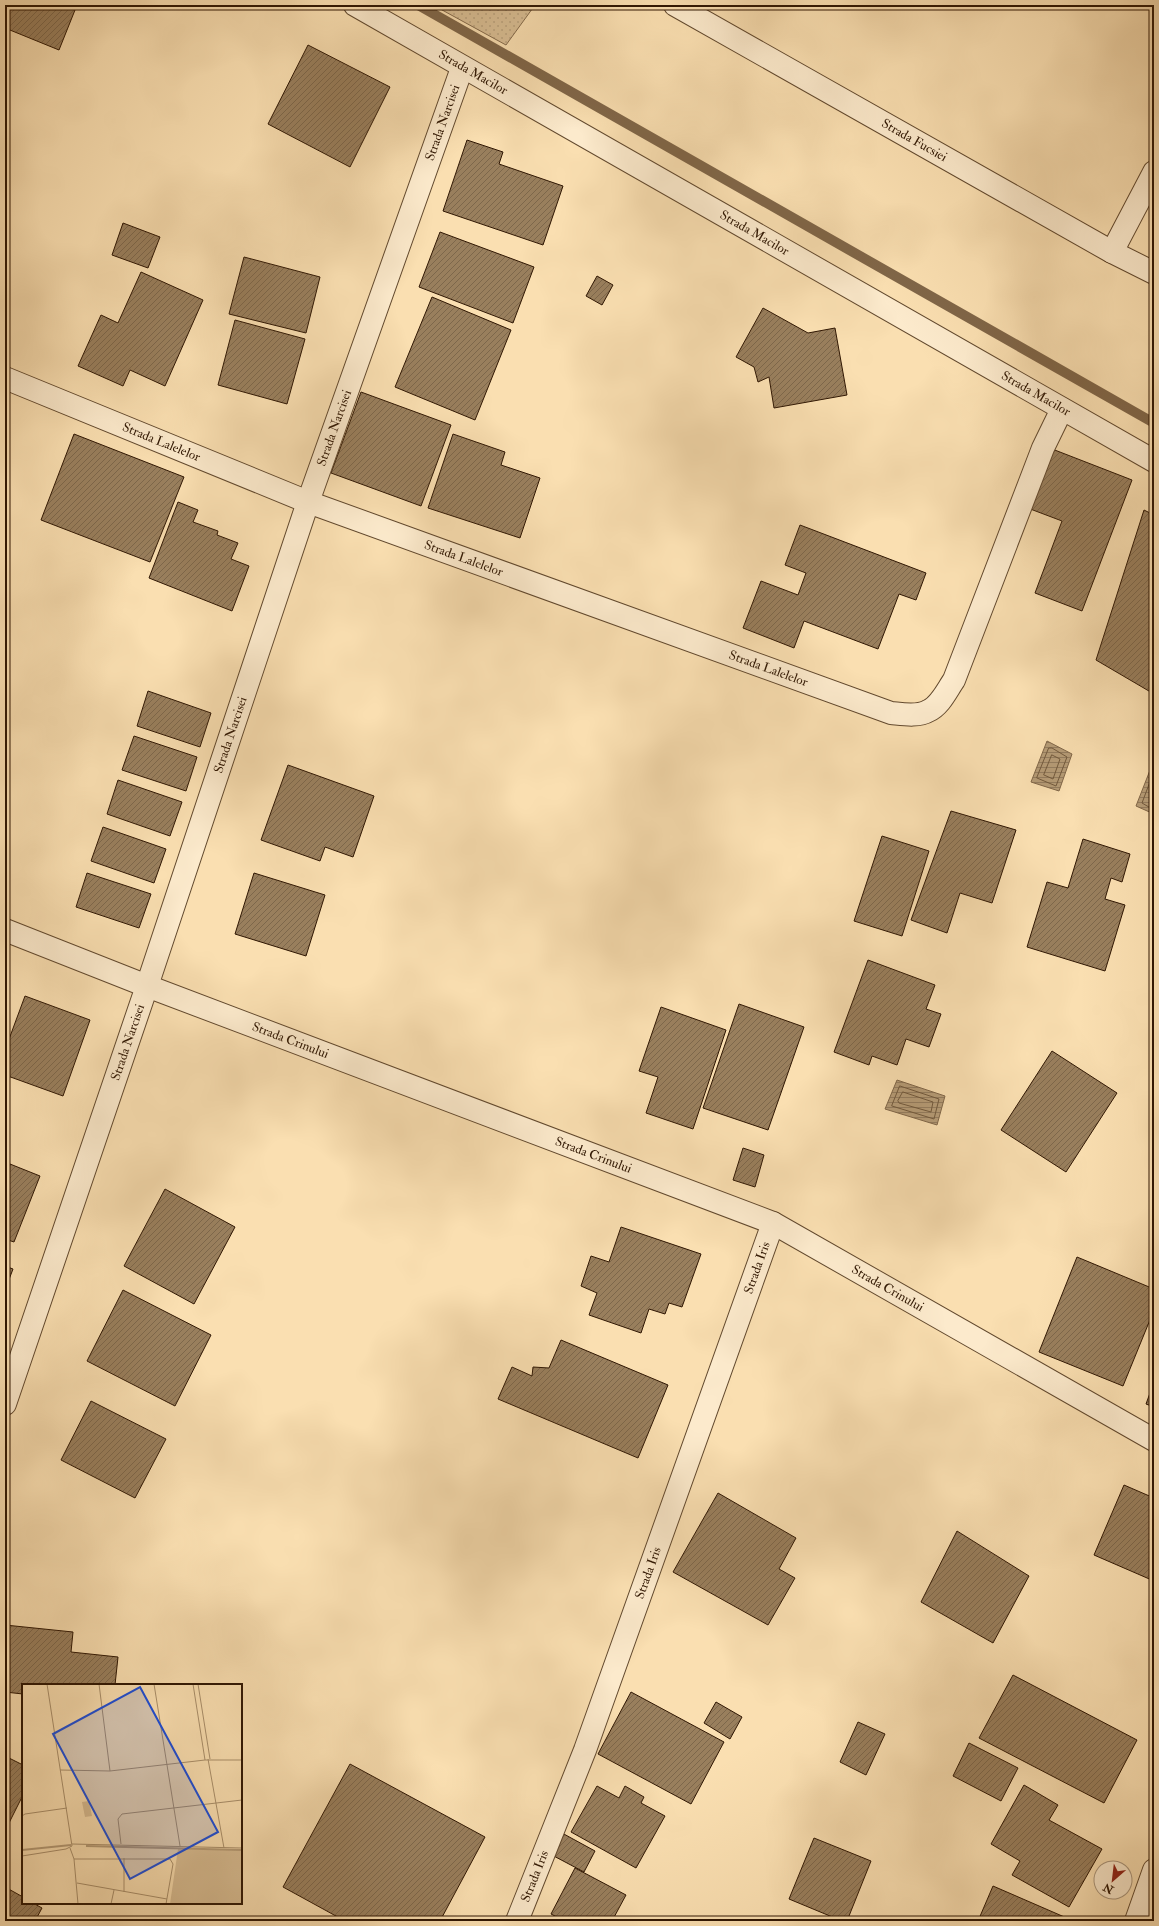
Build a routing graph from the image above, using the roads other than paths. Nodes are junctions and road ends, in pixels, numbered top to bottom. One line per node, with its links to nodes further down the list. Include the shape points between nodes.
1 (355, 5): 3 (street, Strada Macilor)
2 (675, 5): 5 (street, Strada Fucsiei)
3 (462, 68): 8 (street, Strada Macilor); 10 (street, Strada Narcisei)
4 (1154, 172): 5 (street)
5 (1112, 252): 6 (street, Strada Fucsiei)
6 (1154, 273)
7 (5, 378): 10 (street, Strada Lalelelor)
8 (1062, 409): 9 (street, Strada Macilor); 10 (street, Strada Lalelelor, via 1043,448 954,680 940,701 928,712 912,714 890,713)
9 (1154, 461)
10 (308, 502): 12 (street, Strada Narcisei)
11 (5, 930): 12 (street, Strada Crinului)
12 (147, 986): 13 (street, Strada Crinului); 14 (street, Strada Narcisei)
13 (773, 1223): 15 (street, Strada Crinului); 17 (street, Strada Iris, via 585,1750)
14 (5, 1404)
15 (1154, 1440)
16 (1154, 1870): 18 (street)
17 (517, 1921)
18 (1136, 1921)

